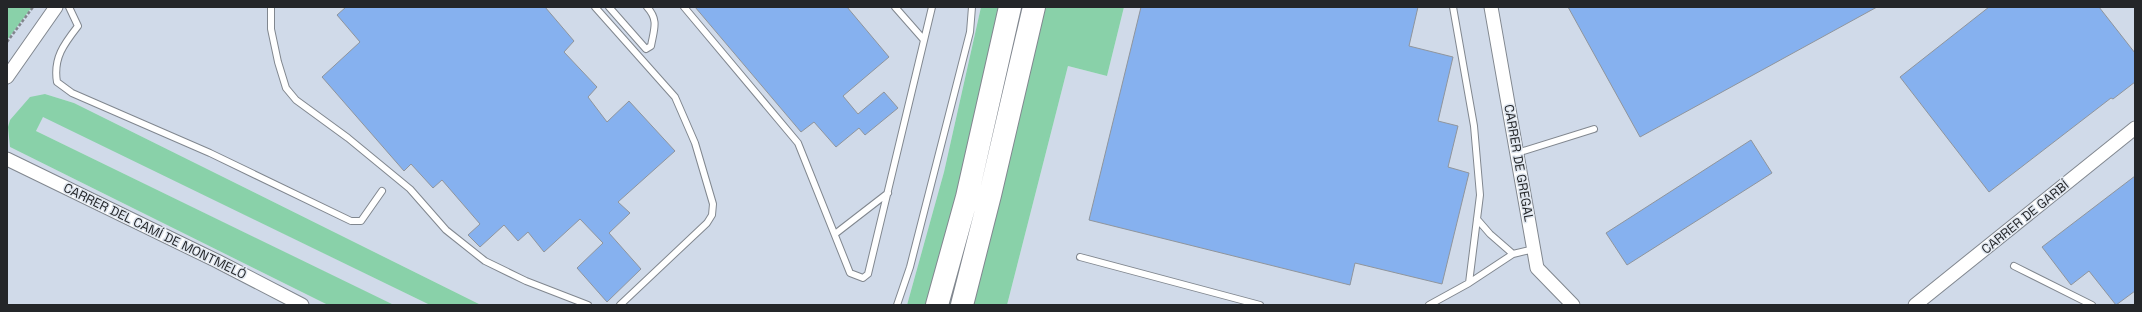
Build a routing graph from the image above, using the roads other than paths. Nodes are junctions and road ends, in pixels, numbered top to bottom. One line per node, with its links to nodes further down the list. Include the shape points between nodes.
1 (56, 7): 16 (street)
2 (63, 7): 16 (lane)
3 (69, 7): 23 (lane, via 78,26 62,47 55,69 57,82 72,93 210,153 351,221 361,221)
4 (271, 7): 33 (lane, via 278,62 286,88 296,100 348,138 410,189 446,230 485,261 526,281)
5 (595, 7): 34 (lane, via 674,97 695,143 713,204 712,215 707,223)
6 (609, 7): 7 (lane, via 646,49 651,46 655,19)
7 (647, 7)
8 (684, 7): 26 (lane, via 798,143)
9 (895, 7): 17 (lane)
10 (932, 7): 17 (lane)
11 (972, 7): 35 (lane, via 966,48 910,267)
12 (1010, 7): 36 (highway, via 967,197)
13 (1034, 7): 37 (highway)
14 (1453, 7): 25 (lane, via 1474,126 1480,195)
15 (1491, 7): 21 (street, CARRER DE GREGAL)
16 (47, 20): 18 (street)
17 (924, 40): 24 (lane)
18 (7, 77)
19 (1594, 128): 21 (lane)
20 (2135, 128): 41 (street, CARRER DE GARBÍ)
21 (1517, 153): 27 (street, CARRER DE GREGAL)
22 (7, 159): 32 (street, CARRER DEL CAMÍ DE MONTMELÓ)
23 (382, 191)
24 (888, 193): 26 (lane); 26 (lane, via 868,274 863,278 850,272)
25 (1477, 219): 28 (lane); 31 (lane)
26 (835, 234)
27 (1534, 249): 28 (lane); 40 (street, CARRER DE GREGAL, via 1537,268)
28 (1513, 254): 31 (lane)
29 (1080, 257): 38 (lane)
30 (2014, 266): 42 (lane)
31 (1469, 283): 39 (lane)
32 (302, 305)
33 (588, 305)
34 (620, 305)
35 (897, 305)
36 (937, 305)
37 (962, 305)
38 (1260, 305)
39 (1429, 305)
40 (1573, 305)
41 (1915, 305)
42 (2092, 305)

